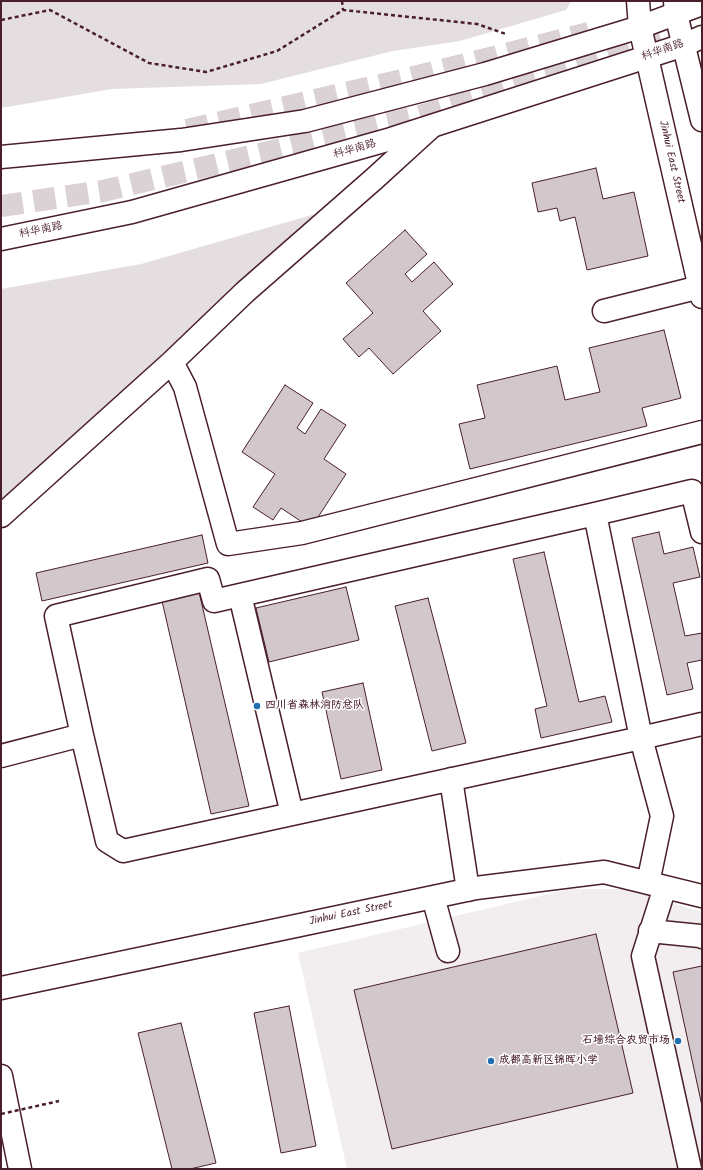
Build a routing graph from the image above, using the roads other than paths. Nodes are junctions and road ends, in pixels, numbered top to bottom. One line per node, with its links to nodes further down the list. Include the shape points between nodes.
1 (638, 1): 4 (street, Jinhui East Street)
2 (702, 4): 3 (street)
3 (676, 7): 4 (street); 5 (street)
4 (640, 27): 6 (street, Jinhui East Street); 9 (street, via 485,74 305,121 181,140)
5 (693, 41): 6 (street, 科华南路); 7 (street)
6 (647, 57): 8 (street, 科华南路); 11 (street, Jinhui East Street)
7 (702, 120)
8 (431, 127): 10 (street, 科华南路, via 132,212); 13 (street, via 246,292)
9 (1, 157)
10 (1, 239)
11 (701, 292): 12 (street)
12 (604, 312)
13 (172, 362): 14 (street, via 185,387 228,544 302,533); 16 (street)
14 (702, 432)
15 (595, 514): 17 (street, via 692,491); 18 (street); 21 (street)
16 (1, 516)
17 (702, 532)
18 (240, 595): 20 (street, via 214,601 208,579 56,616); 24 (street)
19 (702, 724): 21 (street)
20 (82, 735): 22 (street); 24 (street, via 107,841 123,851)
21 (641, 738): 23 (street); 25 (street, via 662,816)
22 (1, 756)
23 (451, 779): 24 (street); 26 (street)
24 (292, 814)
25 (656, 885): 26 (street, Jinhui East Street, via 604,872); 27 (street, Jinhui East Street); 29 (street)
26 (468, 890): 28 (street, Jinhui East Street)
27 (702, 896)
28 (433, 897): 31 (street); 32 (street, Jinhui East Street)
29 (650, 931): 30 (street); 35 (street, via 643,956)
30 (702, 937)
31 (448, 951)
32 (1, 988)
33 (1, 1076): 34 (street)
34 (20, 1169)
35 (690, 1169)

